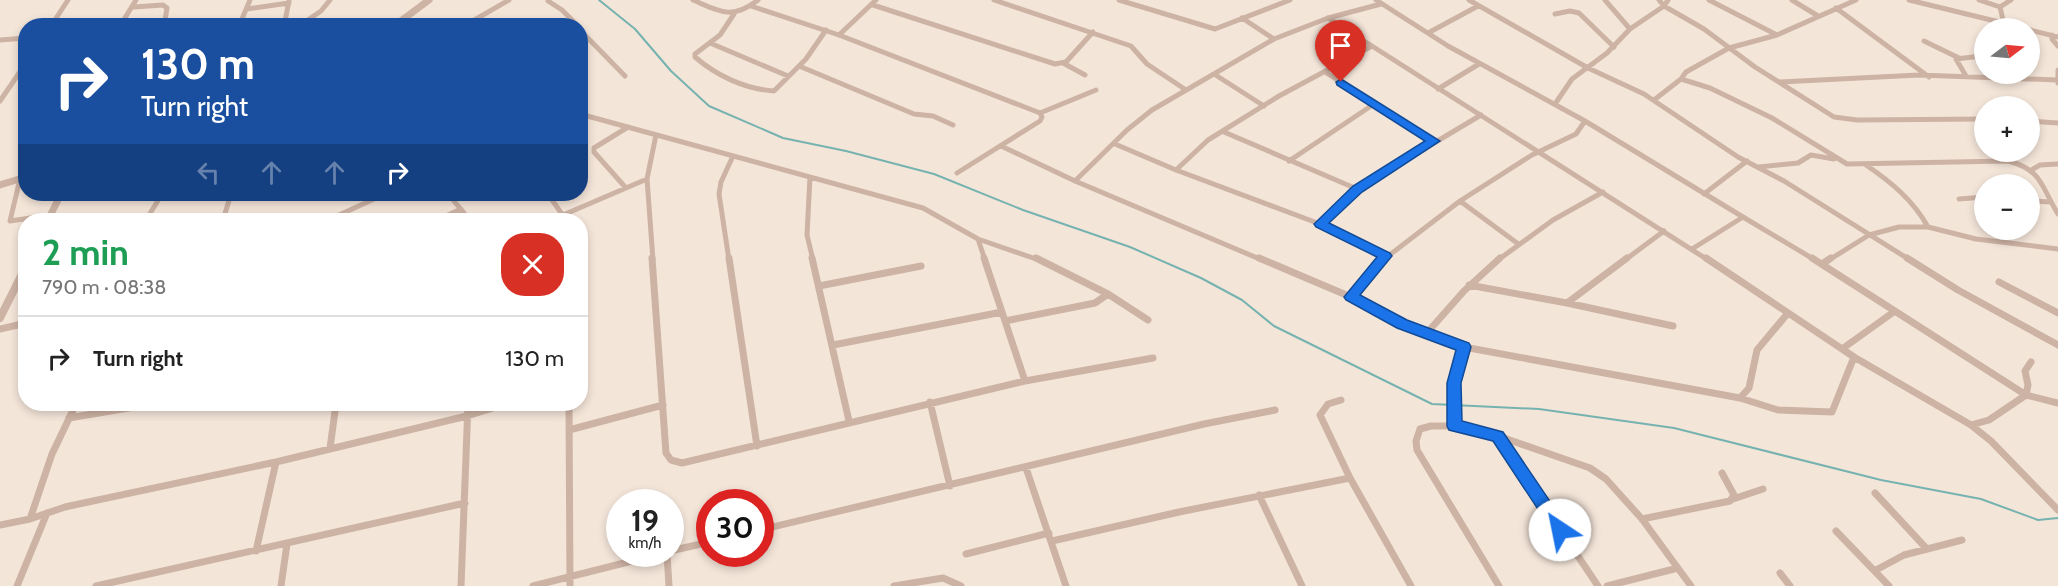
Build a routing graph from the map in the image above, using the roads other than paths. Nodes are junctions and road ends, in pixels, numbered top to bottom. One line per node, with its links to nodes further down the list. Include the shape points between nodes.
1 (68, 0): 37 (street)
2 (136, 0): 29 (street)
3 (250, 0): 32 (street)
4 (330, 0): 42 (street)
5 (429, 0): 43 (street)
6 (509, 0): 44 (street)
7 (693, 0): 33 (street)
8 (758, 0): 26 (street)
9 (994, 0): 53 (street)
10 (1290, 0): 46 (street)
11 (1469, 0): 27 (street)
12 (1605, 0): 51 (street)
13 (1659, 0): 28 (street)
14 (1668, 0): 28 (street)
15 (1709, 0): 57 (street)
16 (1792, 0): 36 (street)
17 (1856, 0): 31 (street)
18 (1909, 0): 48 (street)
19 (1979, 0): 30 (street)
20 (2011, 0): 30 (street)
21 (548, 1): 45 (street)
22 (1124, 1): 46 (street, via 1215,29)
23 (289, 2): 32 (street); 41 (street)
24 (874, 2): 56 (street); 72 (street, via 1049,63)
25 (1379, 2): 47 (street); 55 (street)
26 (751, 6): 34 (street); 52 (street)
27 (1478, 6): 55 (street); 75 (street)
28 (1664, 6): 51 (street); 69 (street)
29 (134, 7): 38 (street); 39 (street, via 163,5 167,8)
30 (2000, 7): 49 (street)
31 (1836, 8): 36 (street); 84 (street)
32 (247, 9): 40 (street)
33 (723, 13): 34 (street); 50 (street)
34 (734, 14): 50 (street)
35 (1555, 14): 68 (street, via 1579,13)
36 (1818, 16): 57 (street)
37 (56, 18)
38 (126, 18)
39 (165, 18)
40 (242, 18)
41 (286, 18)
42 (311, 18)
43 (405, 18)
44 (478, 18)
45 (570, 18)
46 (1242, 18): 62 (street)
47 (1328, 18): 62 (street); 66 (street)
48 (1983, 18)
49 (2003, 18)
50 (728, 26): 65 (street)
51 (1630, 28): 68 (street)
52 (826, 30): 56 (street); 74 (street)
53 (1093, 32): 72 (street); 90 (street, via 1134,48 1147,64)
54 (2040, 32): 58 (street)
55 (1428, 33): 73 (street)
56 (839, 35): 96 (street)
57 (1777, 35): 69 (street)
58 (2051, 35): 59 (street); 67 (street)
59 (2058, 35)
60 (18, 39): 63 (street)
61 (588, 39): 81 (street)
62 (1274, 39): 78 (street)
63 (0, 40)
64 (1924, 41): 71 (street)
65 (710, 44): 82 (street); 82 (street, via 694,57 727,78 774,91)
66 (1372, 46): 77 (street); 88 (street)
67 (2058, 46)
68 (1614, 47): 75 (street)
69 (1729, 48): 85 (street, via 1686,72); 86 (street)
70 (1974, 57): 71 (street)
71 (1959, 58): 83 (street, via 1956,59)
72 (1063, 63): 80 (street)
73 (1479, 64): 88 (street); 94 (street)
74 (799, 66): 82 (street); 103 (street, via 914,114 933,116)
75 (1588, 68): 91 (street); 94 (street, via 1572,79)
76 (2058, 70): 87 (street)
77 (1325, 72): 93 (street); 95 (street)
78 (1214, 74): 90 (street); 95 (street)
79 (18, 75): 92 (street)
80 (1085, 75)
81 (625, 76)
82 (788, 76)
83 (1966, 76): 84 (street); 87 (street)
84 (1929, 77): 86 (street)
85 (1681, 79): 91 (street); 112 (street, via 1710,88 1772,118)
86 (1780, 82): 99 (street, via 1834,117 1847,120)
87 (2057, 82)
88 (1438, 89): 97 (street)
89 (1096, 90): 96 (street)
90 (1186, 90): 108 (street, via 1142,118)
91 (1654, 100): 114 (street)
92 (0, 101)
93 (1374, 104): 107 (street); 113 (street)
94 (1555, 104): 100 (street)
95 (1264, 106): 105 (street)
96 (1040, 113): 109 (street, via 1040,121)
97 (1481, 115): 107 (street); 110 (street)
98 (588, 116): 104 (street)
99 (1974, 119)
100 (1586, 121): 110 (street, via 1576,134); 129 (street)
101 (2040, 122): 102 (street)
102 (2058, 123)
103 (952, 125)
104 (628, 127): 106 (street); 126 (street, via 598,144 594,152)
105 (1224, 132): 113 (street); 119 (street, via 1208,140)
106 (656, 135): 111 (street); 122 (street)
107 (1434, 141): 127 (street)
108 (1115, 144): 119 (street); 124 (street)
109 (1001, 146): 120 (street); 124 (street)
110 (1540, 151): 128 (street); 135 (street)
111 (733, 156): 121 (street); 203 (street, via 719,194)
112 (1838, 160): 115 (street); 117 (street, via 1811,155 1798,164)
113 (1289, 161): 127 (street)
114 (1747, 161): 117 (street); 129 (street)
115 (1866, 164): 118 (street, via 2008,161); 147 (street, via 1886,178 1923,216)
116 (2058, 164): 118 (street)
117 (1759, 167): 149 (street)
118 (2033, 169): 137 (street)
119 (1176, 170): 146 (street)
120 (957, 173)
121 (810, 177): 150 (street, via 923,208); 160 (street, via 807,235)
122 (647, 179): 126 (street); 188 (street)
123 (18, 180): 125 (street)
124 (1075, 181): 162 (street)
125 (0, 185)
126 (626, 188): 142 (street)
127 (1358, 189): 146 (street)
128 (1603, 192): 148 (street); 151 (street)
129 (1704, 194): 144 (street)
130 (18, 195): 145 (street, via 10,221)
131 (1974, 198): 132 (street)
132 (1959, 199)
133 (370, 201): 139 (street)
134 (454, 201): 138 (street)
135 (1460, 201): 151 (street); 154 (street)
136 (2040, 201): 137 (street)
137 (2051, 202): 143 (street)
138 (461, 209): 140 (street); 141 (street)
139 (343, 213)
140 (452, 213)
141 (464, 213)
142 (575, 213)
143 (2058, 214)
144 (1743, 218): 152 (street); 155 (street)
145 (18, 220)
146 (1320, 224): 154 (street)
147 (1928, 227): 149 (street, via 1899,227); 153 (street, via 1976,239)
148 (1664, 231): 152 (street); 163 (street)
149 (1869, 235): 155 (street); 176 (street)
150 (978, 239): 161 (street, via 1029,255); 165 (street)
151 (1517, 243): 159 (street)
152 (1692, 249): 166 (street)
153 (2058, 249)
154 (1386, 256): 162 (street)
155 (1822, 264): 164 (street)
156 (921, 266): 160 (street)
157 (18, 282): 168 (street)
158 (1999, 282): 167 (street)
159 (1469, 285): 163 (street); 174 (street)
160 (819, 286): 175 (street)
161 (1108, 294): 169 (street); 170 (street, via 1095,303)
162 (1351, 297): 174 (street)
163 (1567, 303): 172 (street)
164 (1895, 311): 178 (street); 183 (street)
165 (1002, 312): 170 (street); 175 (street)
166 (1788, 312): 178 (street); 184 (street, via 1757,350 1749,388)
167 (2058, 313)
168 (0, 318)
169 (1148, 320)
170 (1005, 321): 182 (street)
171 (18, 325): 173 (street)
172 (1673, 326)
173 (0, 329)
174 (1426, 334): 177 (street)
175 (833, 345): 198 (street)
176 (2058, 345)
177 (1464, 347): 184 (street); 200 (street, via 1454,383)
178 (1842, 349): 179 (street)
179 (1854, 357): 184 (street, via 1832,412 1778,410); 199 (street)
180 (1154, 358): 182 (street)
181 (2031, 362): 183 (street, via 2025,371)
182 (1025, 381): 186 (street)
183 (2026, 395): 187 (street); 199 (street, via 1989,420)
184 (1740, 398)
185 (1341, 400): 208 (street, via 1322,408 1320,415)
186 (930, 402): 198 (street); 209 (street)
187 (2058, 403)
188 (663, 405): 201 (street); 203 (street, via 666,453 671,460 682,463)
189 (1275, 410): 206 (street)
190 (72, 411): 197 (street)
191 (110, 411): 197 (street)
192 (335, 411): 204 (street)
193 (467, 411): 196 (street)
194 (483, 411): 196 (street)
195 (569, 411): 201 (street)
196 (467, 416): 204 (street); 214 (street)
197 (69, 418): 217 (street)
198 (849, 421): 203 (street)
199 (1971, 425): 215 (street)
200 (1454, 426): 202 (street); 247 (street, via 1424,426 1415,440 1417,450)
201 (569, 430): 234 (street)
202 (1498, 436): 218 (street, via 1590,468 1606,479); 248 (street)
203 (757, 446)
204 (330, 448): 205 (street)
205 (276, 462): 216 (street); 227 (street)
206 (1026, 468): 209 (street); 222 (street)
207 (1722, 473): 213 (street)
208 (1350, 478): 212 (street); 246 (street)
209 (950, 486): 220 (street)
210 (1763, 489): 213 (street)
211 (1875, 493): 226 (street)
212 (1259, 495): 224 (street); 245 (street)
213 (1733, 499): 218 (street, via 1720,505)
214 (465, 503): 225 (street); 238 (street)
215 (2058, 510)
216 (48, 513): 217 (street); 235 (street)
217 (30, 519): 219 (street)
218 (1642, 519): 231 (street)
219 (0, 525)
220 (774, 527)
221 (1836, 531): 232 (street)
222 (1049, 533): 224 (street); 228 (street)
223 (1962, 540): 226 (street)
224 (1052, 541): 244 (street)
225 (287, 544): 227 (street); 237 (street)
226 (1926, 548): 232 (street)
227 (256, 551): 236 (street)
228 (966, 554)
229 (607, 567): 234 (street)
230 (669, 567): 241 (street)
231 (1678, 568): 249 (street); 250 (street)
232 (1876, 570): 252 (street)
233 (1780, 573): 251 (street)
234 (570, 576): 239 (street); 240 (street)
235 (17, 586)
236 (96, 586)
237 (280, 586)
238 (461, 586)
239 (533, 586)
240 (570, 586)
241 (669, 586)
242 (894, 586): 243 (street, via 943,578)
243 (961, 586)
244 (1066, 586)
245 (1302, 586)
246 (1411, 586)
247 (1499, 586)
248 (1598, 586)
249 (1607, 586)
250 (1691, 586)
251 (1790, 586)
252 (1889, 586)

